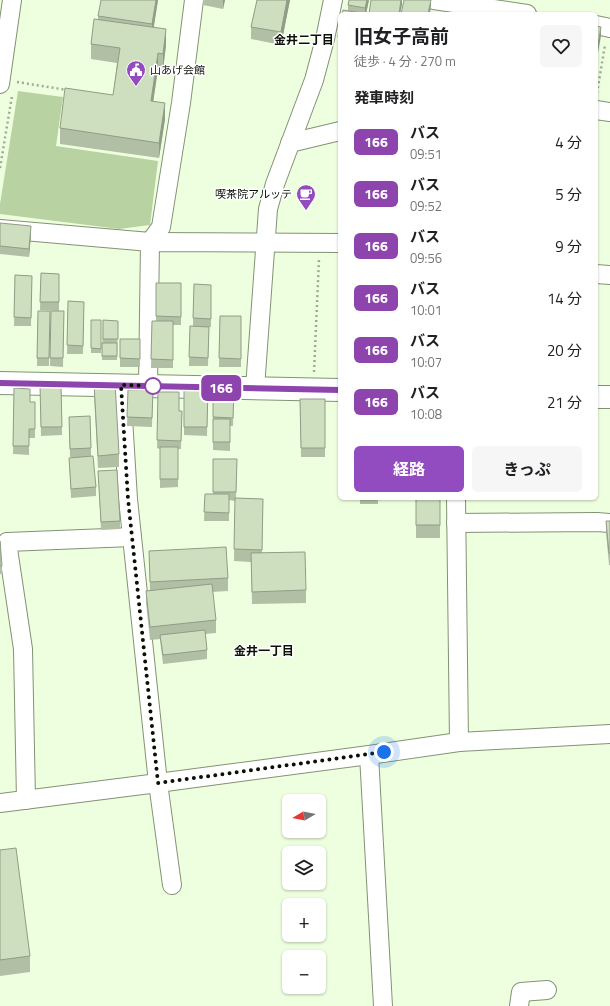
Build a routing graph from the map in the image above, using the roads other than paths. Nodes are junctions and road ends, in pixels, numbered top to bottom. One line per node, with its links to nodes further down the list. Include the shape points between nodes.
1 (12, 0): 7 (street)
2 (194, 0): 13 (street, via 161,227)
3 (332, 0): 11 (street, via 314,80)
4 (434, 0): 5 (street)
5 (501, 8): 6 (street)
6 (518, 12)
7 (7, 83)
8 (598, 110): 9 (street)
9 (610, 112)
10 (338, 132): 11 (street)
11 (290, 144): 14 (street, via 274,184 268,209)
12 (0, 229): 13 (street)
13 (150, 242): 14 (street); 20 (street)
14 (266, 242): 15 (street); 21 (street)
15 (338, 243)
16 (598, 274): 17 (street)
17 (610, 275)
18 (0, 383): 19 (main road)
19 (121, 385): 20 (main road); 28 (street)
20 (148, 386): 21 (main road)
21 (255, 388): 22 (main road)
22 (338, 390)
23 (598, 397): 24 (main road)
24 (610, 397)
25 (456, 500): 26 (street)
26 (456, 523): 27 (street); 31 (street)
27 (610, 523)
28 (132, 537): 29 (street); 33 (street)
29 (4, 542): 34 (street, via 23,649)
30 (610, 734): 31 (street)
31 (459, 742): 32 (street)
32 (369, 755): 33 (street); 38 (street)
33 (158, 783): 34 (street); 36 (street)
34 (26, 800): 35 (street)
35 (0, 803)
36 (172, 885)
37 (547, 990): 39 (street, via 521,992)
38 (383, 1006)
39 (519, 1006)

